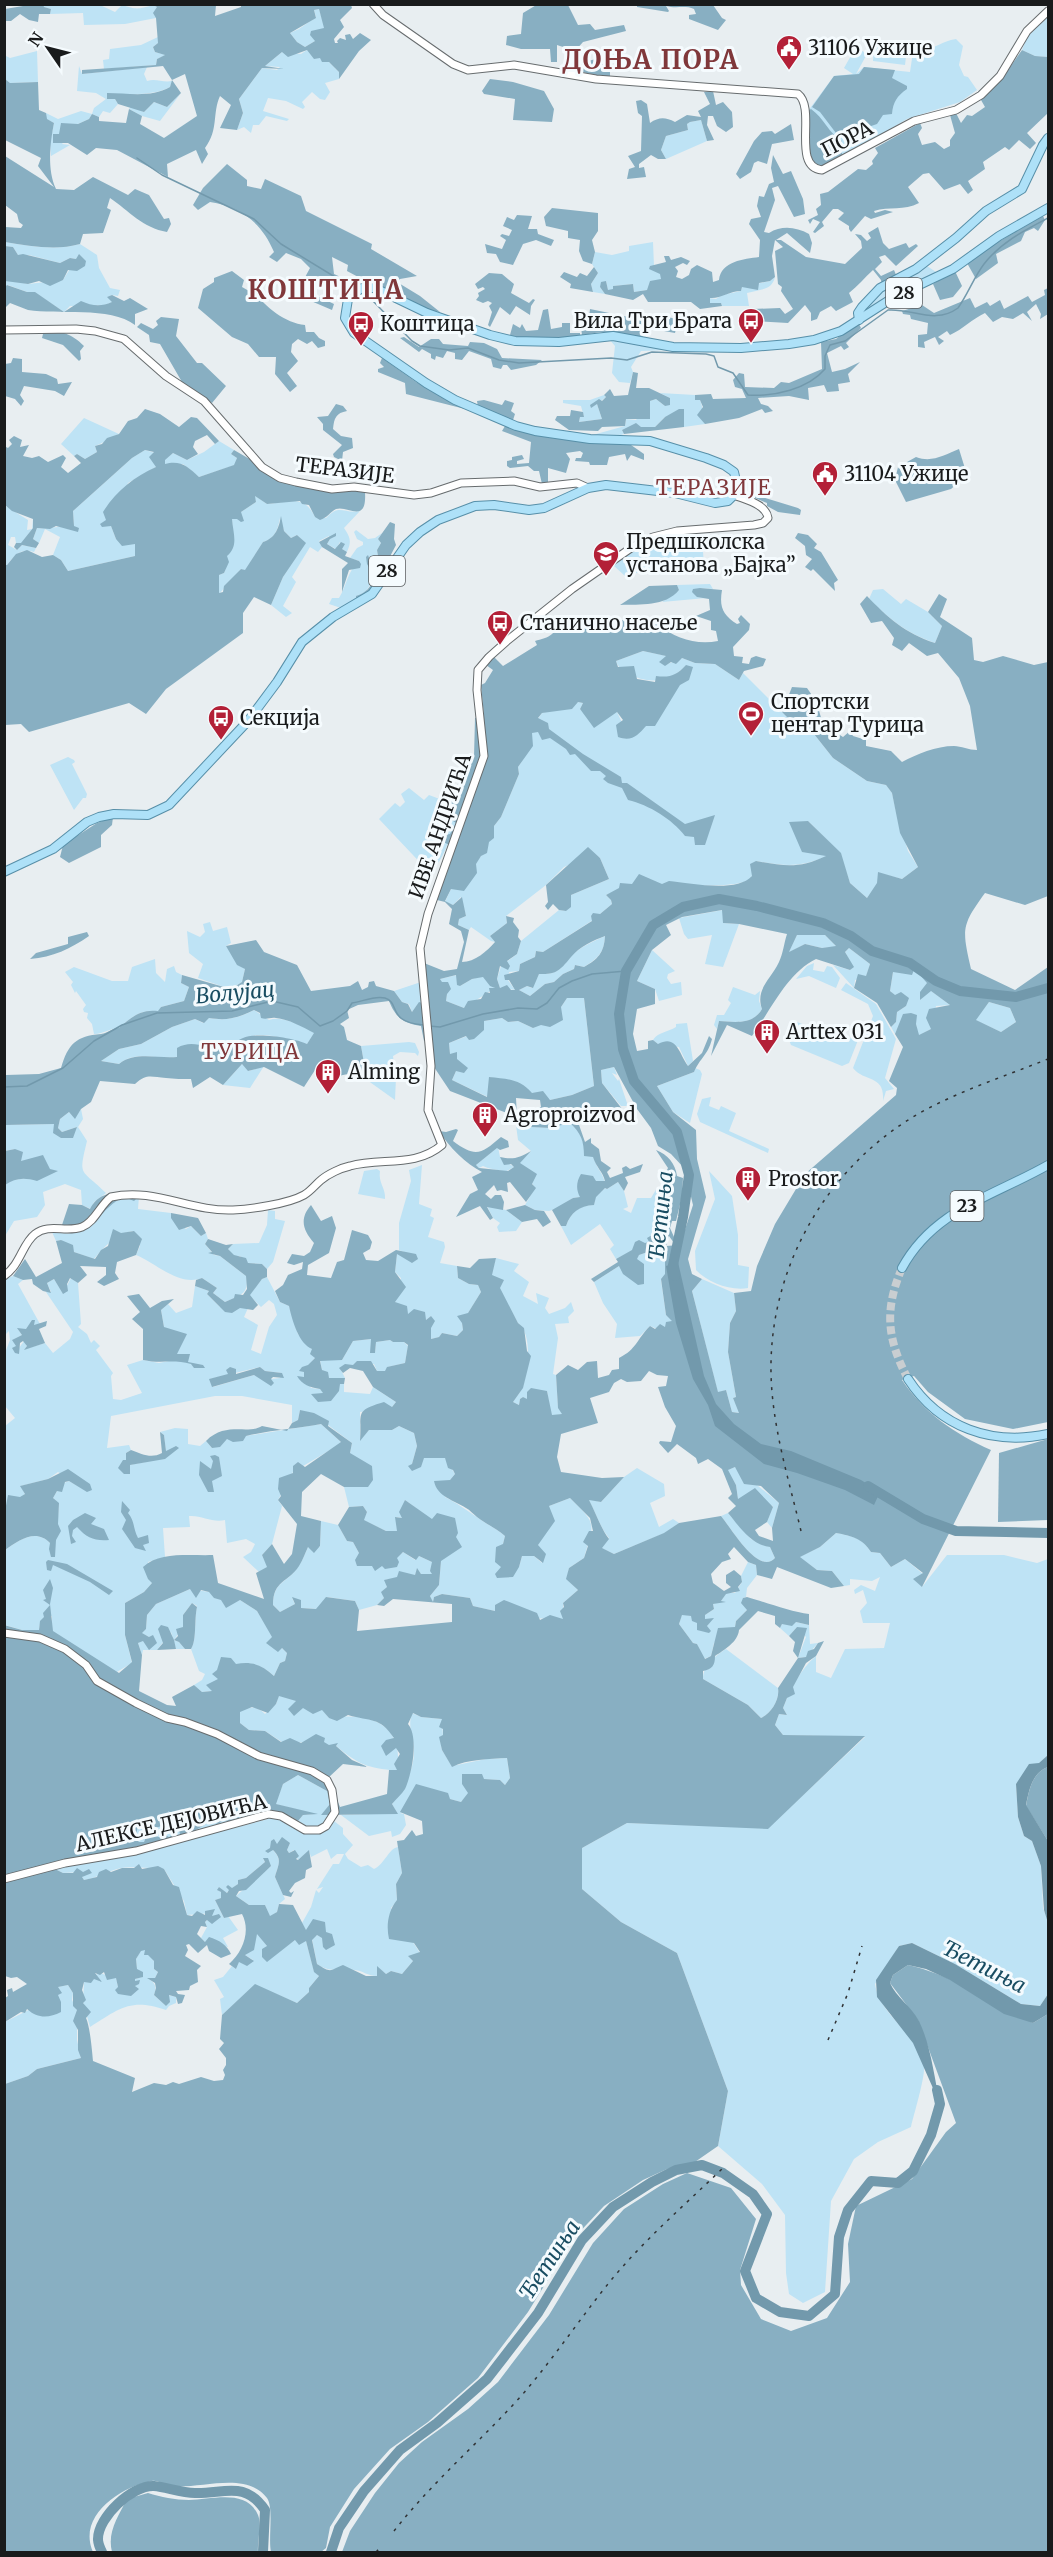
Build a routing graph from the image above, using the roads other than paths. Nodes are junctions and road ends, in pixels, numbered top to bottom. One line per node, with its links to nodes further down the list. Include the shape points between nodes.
1 (373, 4): 2 (street, ПОРА, via 383,15 464,69 514,65 596,78 798,94 804,110 807,160 822,171 914,121 956,110 981,95 1000,76 1027,31)
2 (1048, 11)
3 (1048, 138): 5 (main road, via 1022,189 986,211 916,270 880,288 858,313)
4 (1048, 208): 5 (main road, 28, via 953,269 894,297)
5 (859, 320): 8 (main road, 28, via 829,336 741,348 672,347 613,336 527,342 477,331 409,306 375,288 362,288 348,299 345,318 354,333 464,405 535,431 658,443 720,463 735,474)
6 (4, 330): 7 (street, ТЕРАЗИЈЕ, via 76,329 124,339 166,376 204,401 262,467 280,478 332,489 354,486 414,495 461,483 514,482 540,487 577,483)
7 (588, 488): 8 (main road, 28, via 637,487 719,503); 9 (main road, 28, via 540,509 471,507 426,528 402,549 372,594 333,617 302,642 248,721 169,805 148,815 108,814 95,818 53,849)
8 (734, 495): 12 (street, ИВЕ АНДРИЋА, via 764,508 768,518 754,525 677,531 653,537 572,589 508,640 478,670 484,756 428,914 420,948 431,1066 429,1116 442,1145 410,1160 350,1166 324,1178 303,1196 246,1209 192,1206 143,1194 111,1197 84,1227 49,1228 33,1235 15,1267)
9 (4, 872)
10 (1048, 1165): 11 (main road, 23, via 943,1220 923,1237)
11 (902, 1268)
12 (4, 1276)
13 (909, 1379): 14 (main road, via 928,1405 964,1428 1005,1438)
14 (1048, 1434)
15 (4, 1633): 16 (street, АЛЕКСЕ ДЕЈОВИЋА, via 40,1638 65,1649 86,1665 97,1681 167,1718 217,1734 259,1756 312,1771 327,1780 335,1806 329,1822 315,1831 270,1814 136,1851)
16 (4, 1879)

